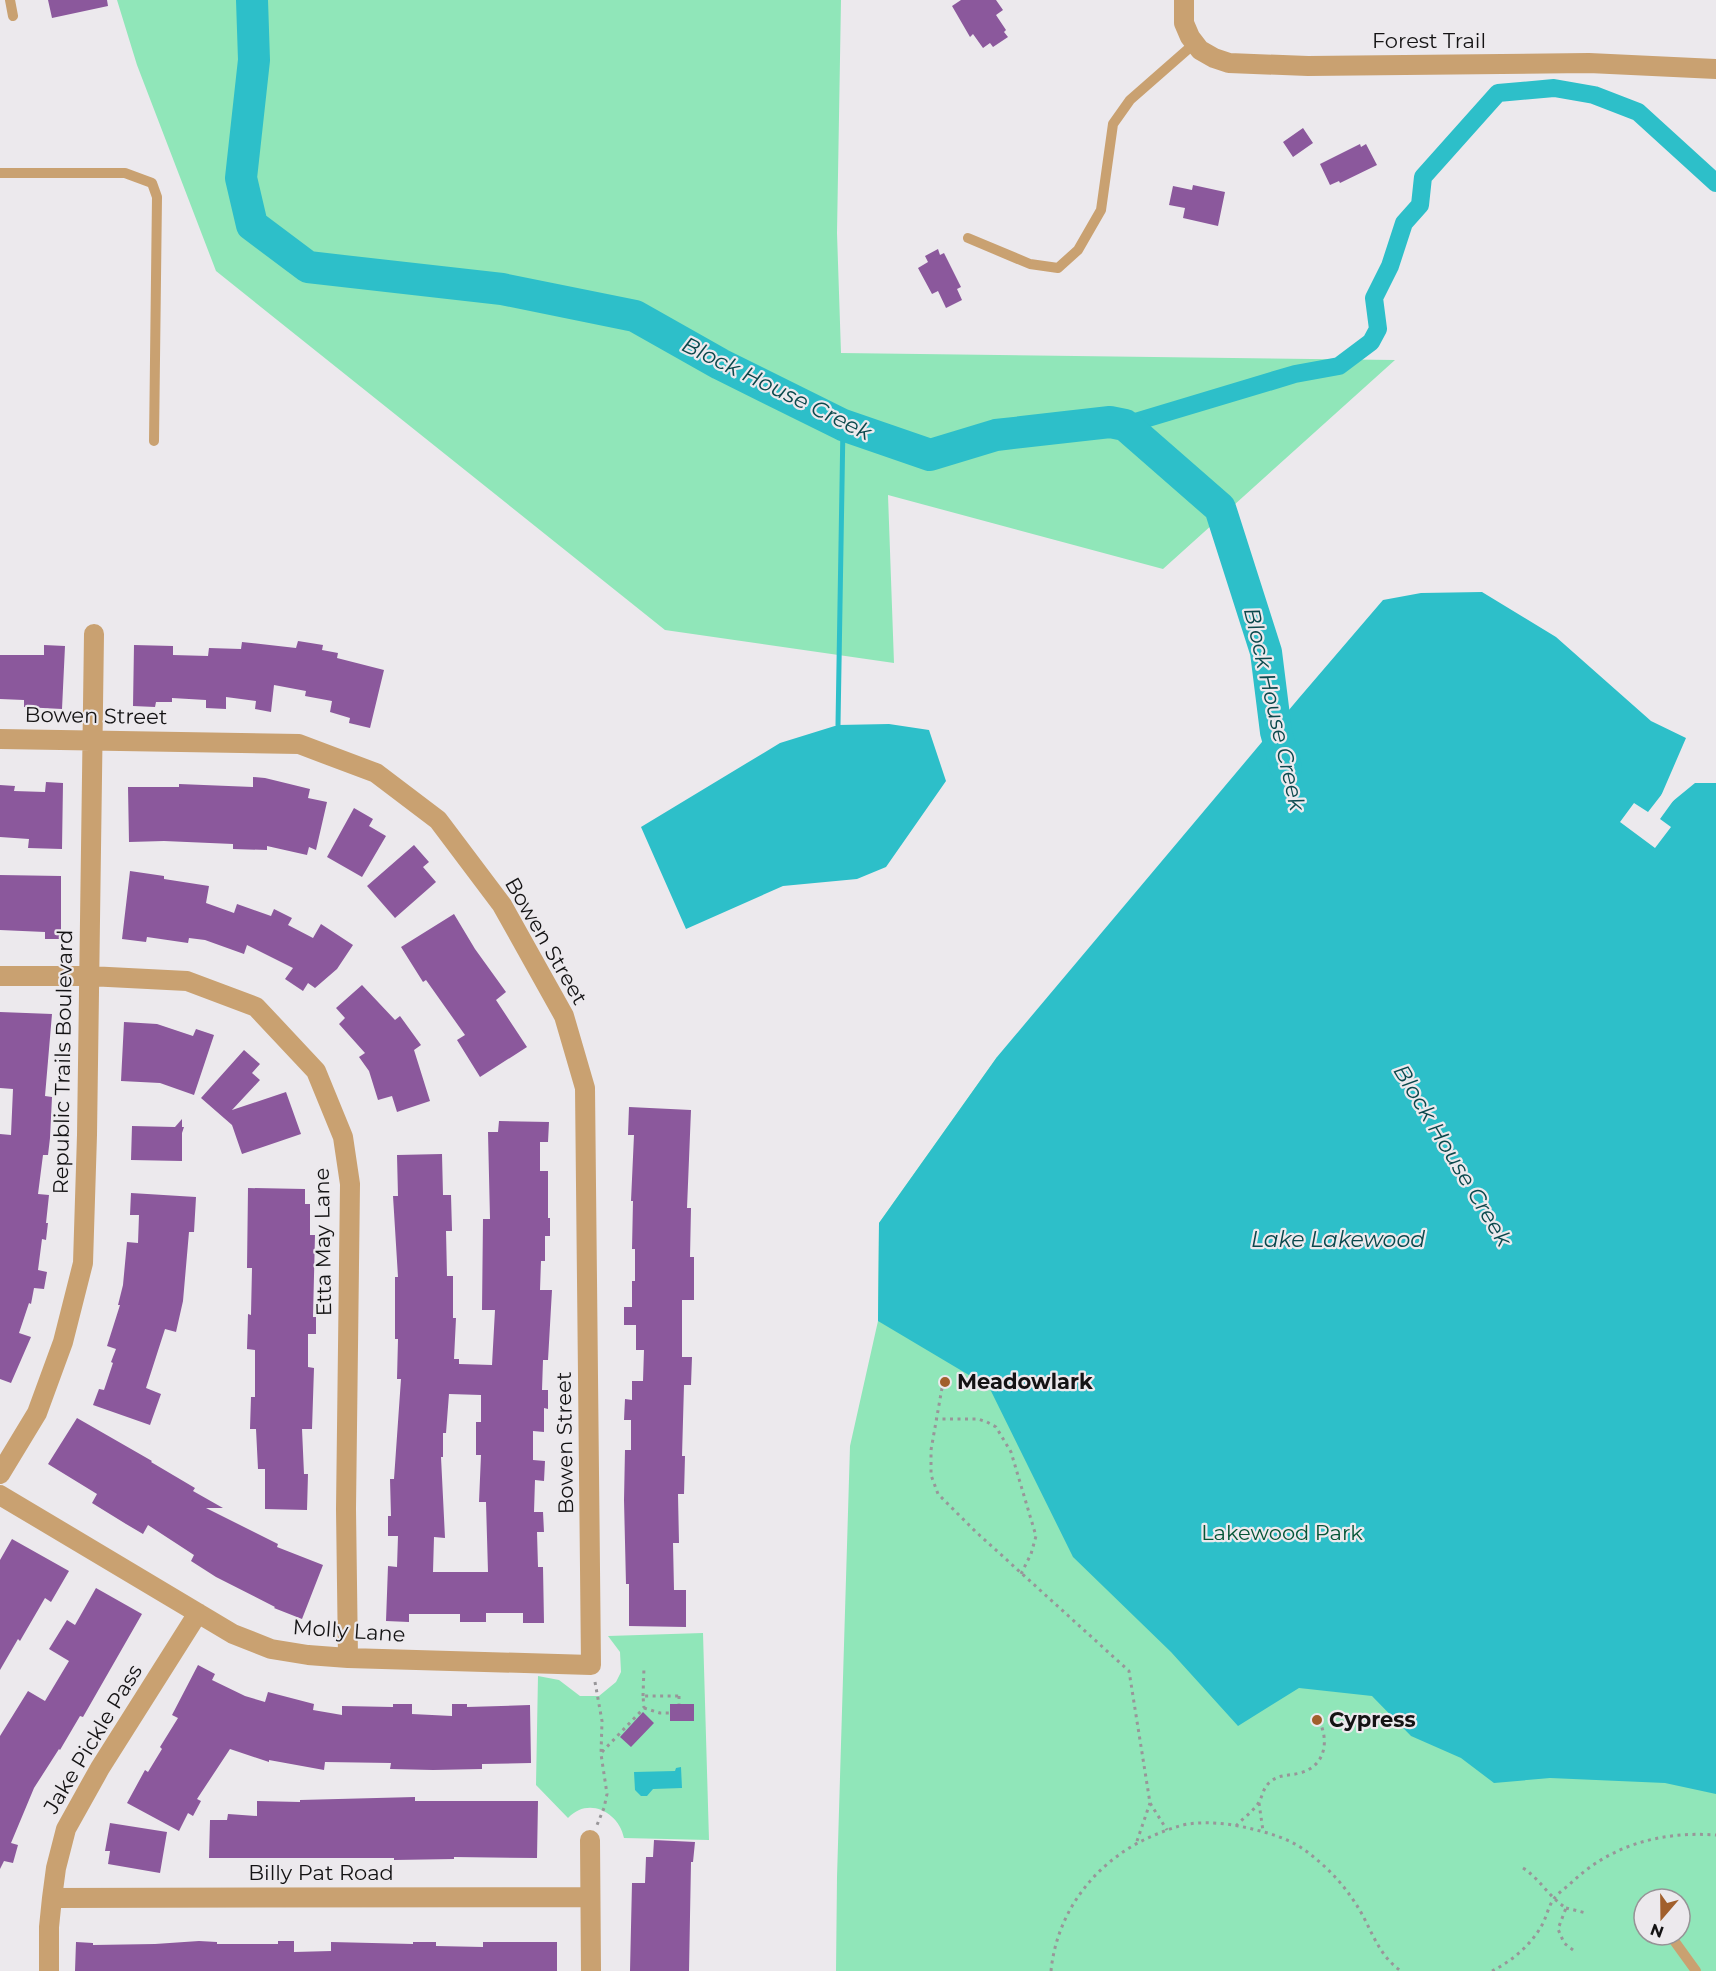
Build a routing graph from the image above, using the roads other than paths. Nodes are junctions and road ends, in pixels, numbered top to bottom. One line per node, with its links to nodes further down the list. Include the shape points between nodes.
1 (10, 0): 3 (lane)
2 (1184, 0): 4 (street, via 1184,23)
3 (13, 16)
4 (1195, 43): 5 (street, Forest Trail, via 1200,50 1229,63 1589,63); 7 (lane, via 1130,100 1113,124 1101,210 1078,250 1058,268 1030,264)
5 (1716, 69)
6 (0, 173): 8 (lane, via 125,173 152,183 157,197)
7 (968, 238)
8 (154, 441)
9 (94, 634): 11 (street, Republic Trails Boulevard)
10 (0, 739): 11 (street, Bowen Street)
11 (91, 740): 13 (street, Republic Trails Boulevard); 18 (street, Bowen Street, via 299,744 376,773 438,820 502,904 564,1016 585,1088)
12 (0, 976): 13 (street, Etta May Lane)
13 (88, 976): 14 (street, Republic Trails Boulevard, via 83,1263 63,1342 37,1413); 17 (street, Etta May Lane, via 187,981 256,1007 316,1071 343,1137 350,1184)
14 (0, 1474)
15 (0, 1495): 16 (street, Molly Lane)
16 (198, 1613): 17 (street, Molly Lane, via 233,1634 270,1649); 21 (street, Jake Pickle Pass, via 66,1829)
17 (348, 1658): 18 (street, Molly Lane)
18 (591, 1665)
19 (590, 1840): 20 (street)
20 (590, 1897): 21 (street, Billy Pat Road); 24 (street)
21 (52, 1898): 23 (street, Jake Pickle Pass)
22 (1679, 1947): 25 (lane)
23 (49, 1971)
24 (591, 1971)
25 (1696, 1971)

